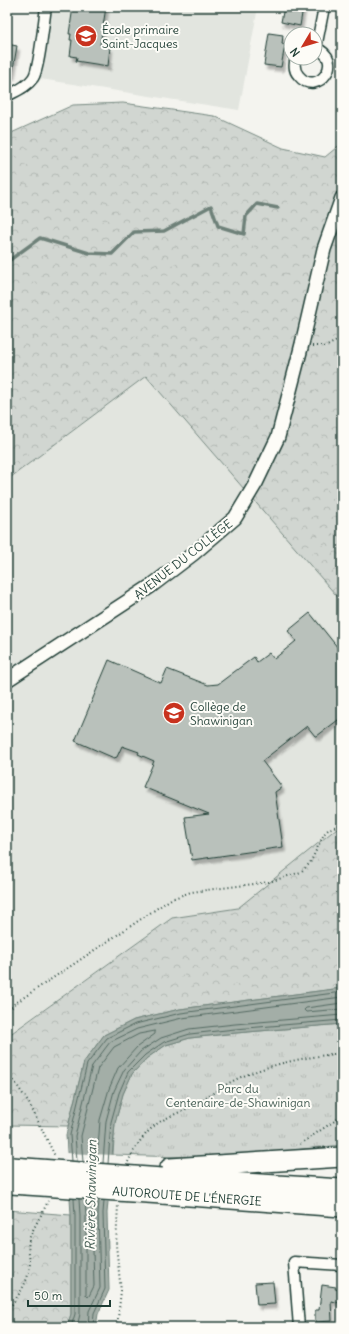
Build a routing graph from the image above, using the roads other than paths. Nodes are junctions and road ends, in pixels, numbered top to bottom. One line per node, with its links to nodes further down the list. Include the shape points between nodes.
1 (46, 7): 6 (street, via 34,78)
2 (324, 7): 3 (street)
3 (320, 26)
4 (323, 53): 5 (street, via 329,65 321,80 310,82 300,78)
5 (295, 66)
6 (7, 96)
7 (342, 198): 8 (street, AVENUE DU COLLÈGE, via 324,249 278,437 256,483 235,518 151,586)
8 (7, 680)
9 (342, 1157): 11 (highway, via 294,1161)
10 (9, 1176): 11 (highway, AUTOROUTE DE L'ÉNERGIE, bridge); 11 (highway, AUTOROUTE DE L'ÉNERGIE, bridge, via 99,1173)
11 (162, 1180): 12 (highway, AUTOROUTE DE L'ÉNERGIE); 13 (highway, AUTOROUTE DE L'ÉNERGIE)
12 (342, 1189)
13 (342, 1208)
14 (342, 1265): 15 (street, via 294,1262)
15 (299, 1327)

